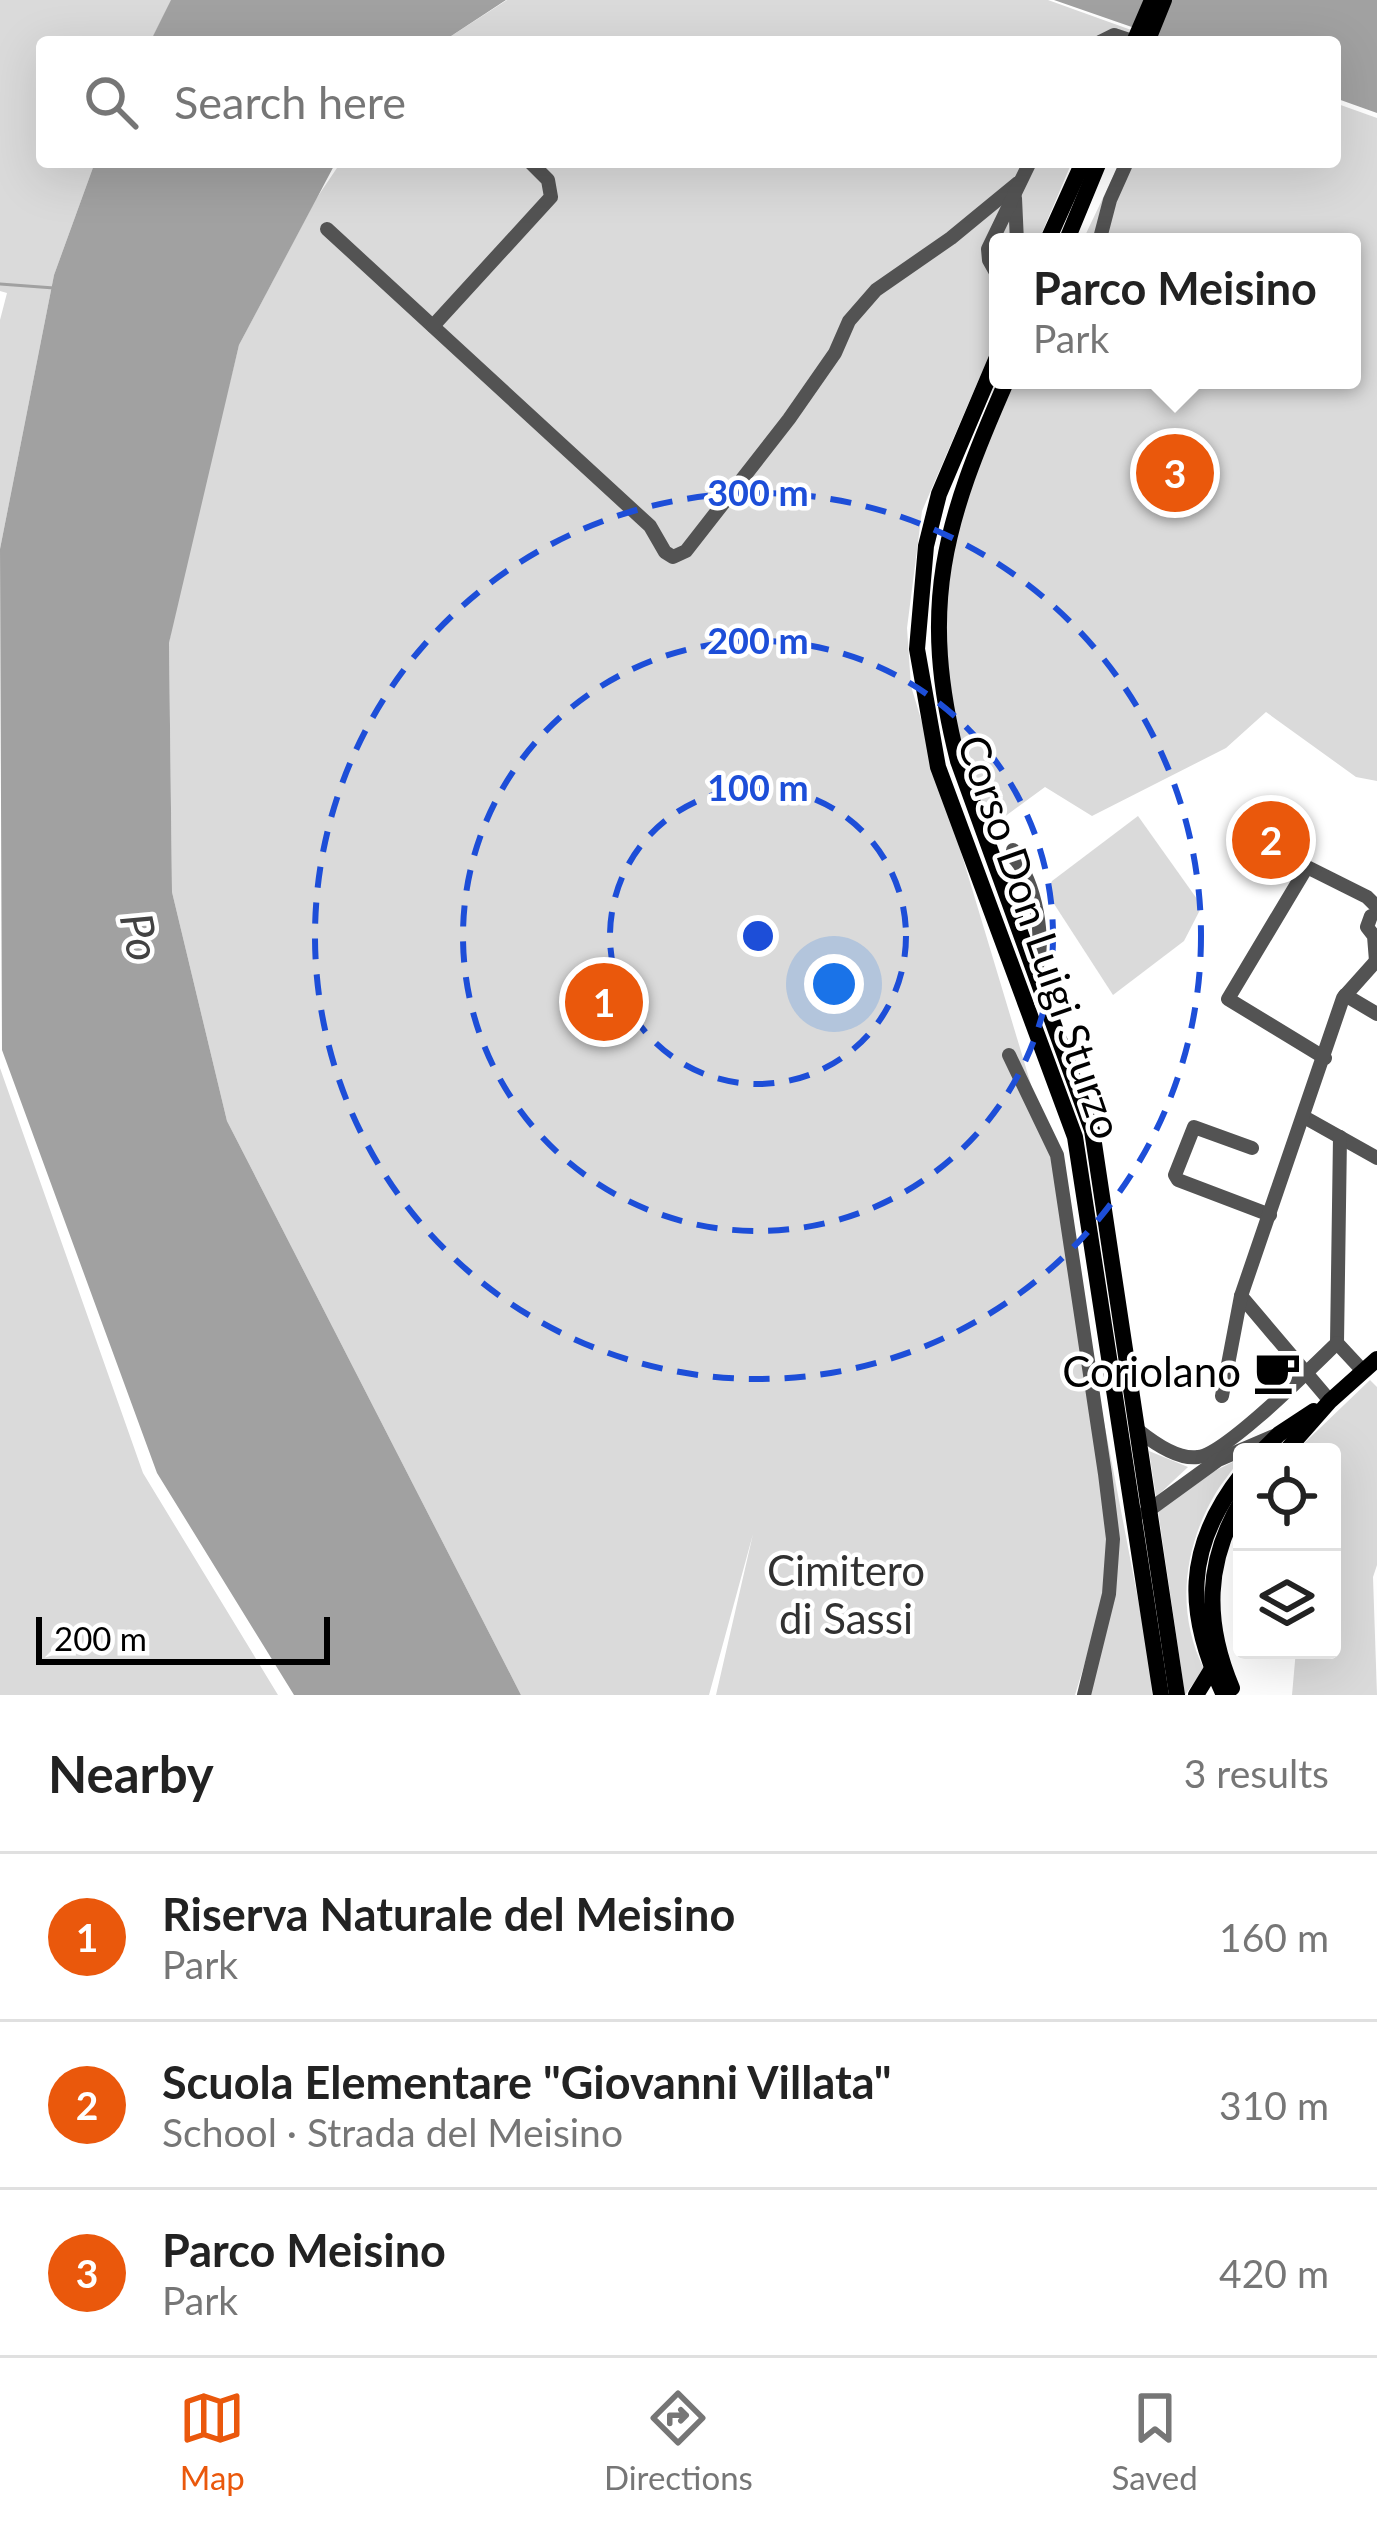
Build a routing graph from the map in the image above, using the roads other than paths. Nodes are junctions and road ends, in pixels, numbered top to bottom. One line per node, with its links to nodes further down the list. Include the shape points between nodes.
1 (1152, 0): 3 (main road)
2 (1164, 0): 4 (main road)
3 (1137, 36)
4 (1150, 36)
5 (536, 168): 17 (street, via 550,197)
6 (1027, 168): 10 (street)
7 (1081, 168): 14 (main road)
8 (1097, 168): 15 (main road)
9 (1124, 168): 16 (street)
10 (1017, 188): 12 (street); 13 (street); 17 (street, via 876,290 797,409 679,556 665,552 650,526)
11 (327, 230): 17 (street)
12 (996, 233)
13 (1017, 233)
14 (1052, 233)
15 (1070, 233)
16 (1101, 233)
17 (433, 326)
18 (989, 376): 49 (main road, Corso Don Luigi Sturzo, via 939,494 917,649 938,766 1075,1137)
19 (1003, 389): 26 (main road, Corso Don Luigi Sturzo, via 948,531 938,647 958,761)
20 (1013, 850): 22 (street)
21 (1046, 874): 22 (street)
22 (1030, 880): 26 (street, via 1042,937)
23 (1375, 906): 24 (street, via 1367,927); 30 (street, via 1307,867 1228,999)
24 (1376, 937): 25 (street)
25 (1377, 960): 27 (street)
26 (1035, 973): 42 (main road, Corso Don Luigi Sturzo, via 1093,1130)
27 (1345, 995): 28 (street); 30 (street)
28 (1377, 1014)
29 (1009, 1055): 52 (street, via 1058,1155 1106,1474 1109,1594)
30 (1325, 1058): 31 (street)
31 (1304, 1117): 32 (street); 35 (street)
32 (1340, 1137): 34 (street); 37 (street)
33 (1252, 1148): 35 (street, via 1194,1127 1175,1175)
34 (1377, 1158)
35 (1270, 1215): 36 (street)
36 (1241, 1297): 39 (street); 40 (street)
37 (1337, 1343): 38 (street); 39 (street)
38 (1370, 1365): 41 (main road)
39 (1308, 1371): 41 (street); 45 (street)
40 (1222, 1396)
41 (1330, 1401): 43 (main road)
42 (1139, 1431): 45 (street, via 1159,1446); 47 (main road, Corso Don Luigi Sturzo)
43 (1282, 1443)
44 (1233, 1452): 45 (street)
45 (1203, 1458): 47 (street)
46 (1233, 1488): 51 (main road, via 1197,1571 1197,1622)
47 (1150, 1508): 49 (street); 54 (main road, Corso Don Luigi Sturzo)
48 (1233, 1518): 50 (main road, via 1211,1586)
49 (1136, 1522): 53 (main road, Corso Don Luigi Sturzo)
50 (1218, 1652): 51 (main road); 57 (main road)
51 (1212, 1671): 55 (main road); 56 (main road)
52 (1084, 1695)
53 (1161, 1695)
54 (1178, 1695)
55 (1196, 1695)
56 (1224, 1695)
57 (1235, 1695)

